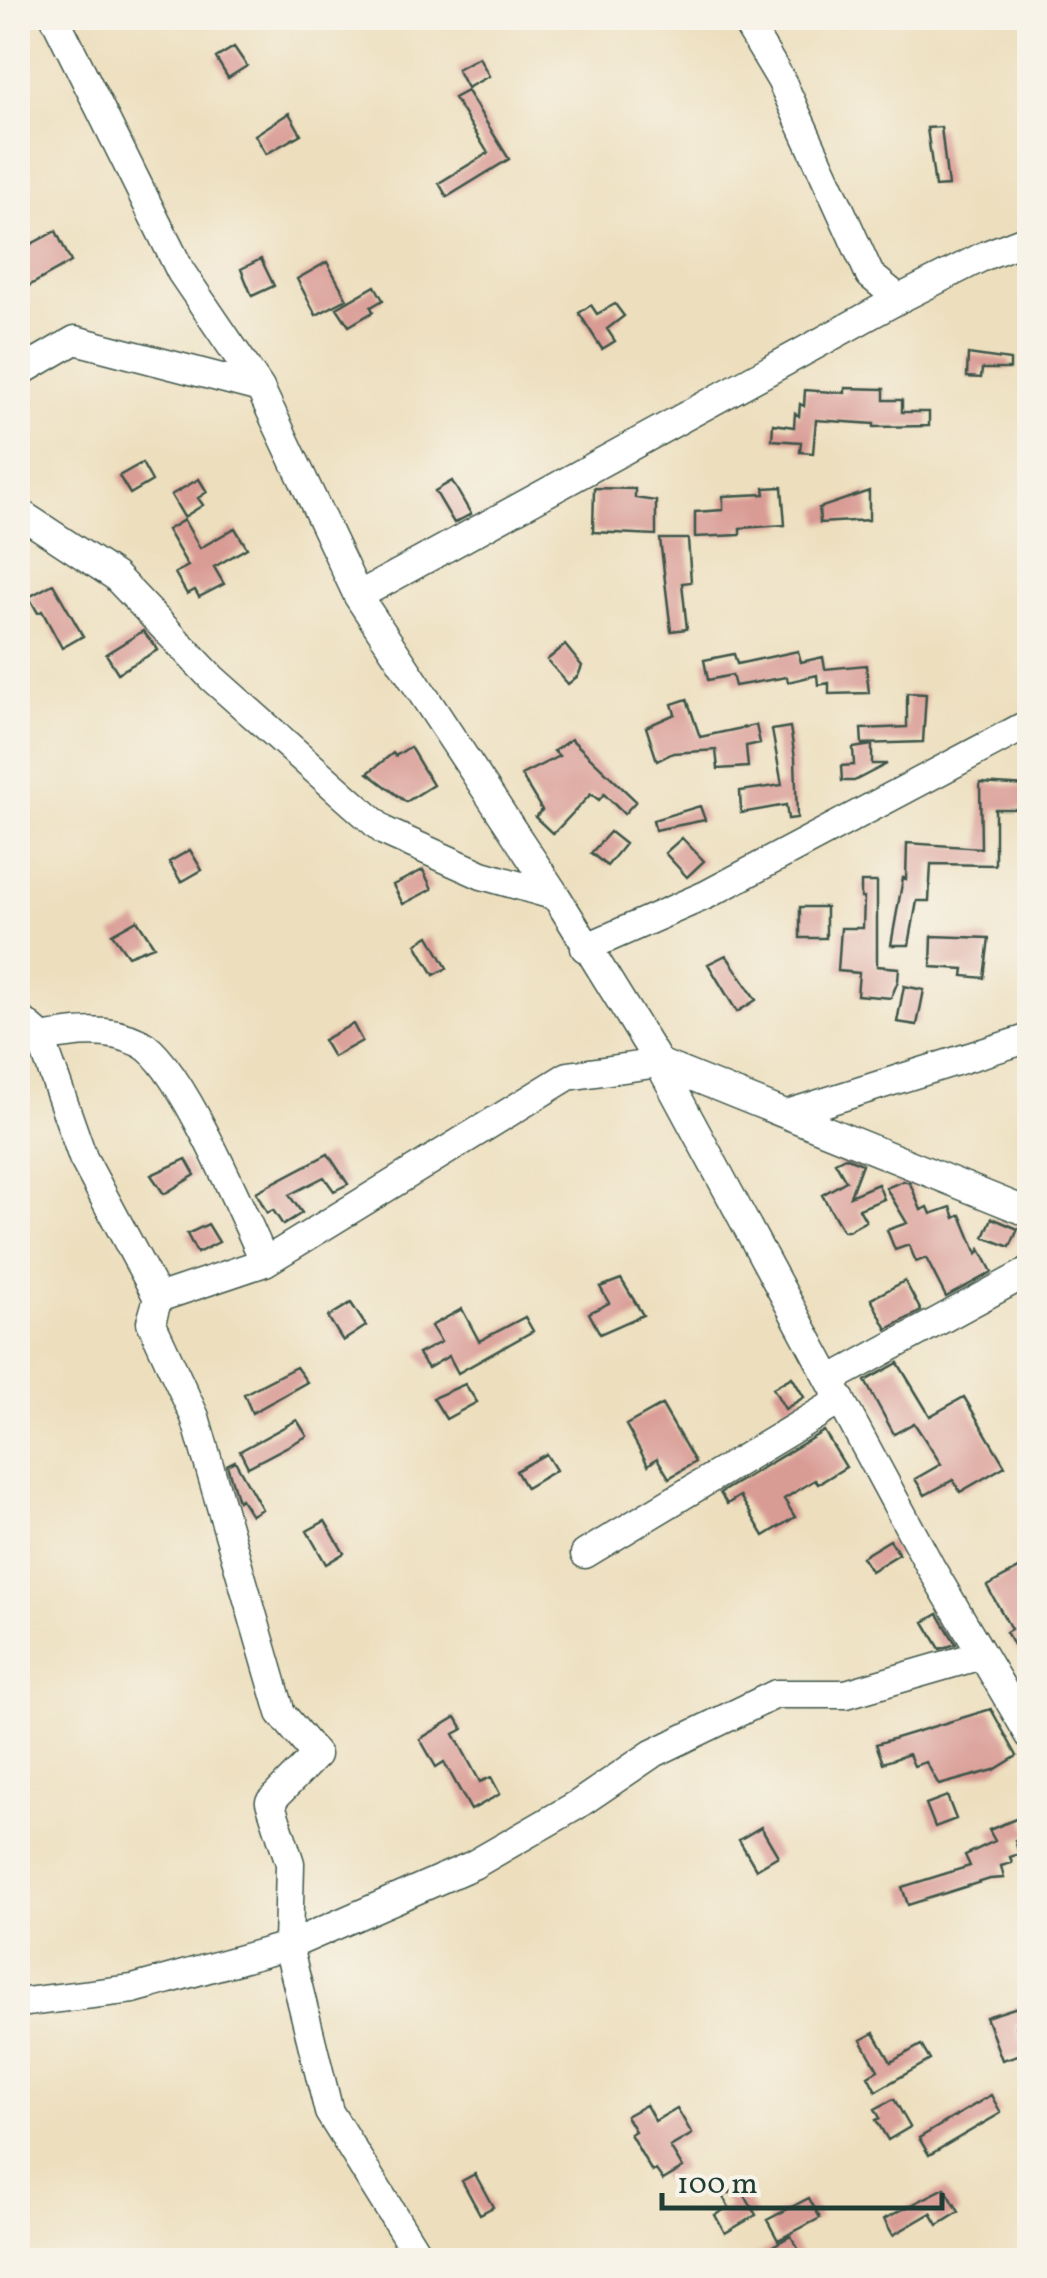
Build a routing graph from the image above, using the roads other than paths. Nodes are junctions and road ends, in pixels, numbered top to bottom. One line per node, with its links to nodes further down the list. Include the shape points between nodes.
1 (55, 18): 6 (street, via 180,272)
2 (744, 18): 4 (street, via 781,80 870,276)
3 (1030, 238): 4 (street)
4 (899, 299): 8 (street)
5 (18, 373): 6 (street, via 74,340)
6 (260, 388): 8 (street)
7 (18, 512): 10 (street, via 115,576 212,678 384,831 482,875)
8 (358, 596): 10 (street)
9 (1030, 724): 11 (street, via 706,896)
10 (556, 896): 11 (street)
11 (585, 948): 15 (street)
12 (18, 1017): 20 (street, via 40,1036 83,1158)
13 (42, 1038): 18 (street, via 91,1030 142,1044 184,1092)
14 (1030, 1038): 16 (street)
15 (660, 1063): 16 (street); 18 (street, via 568,1076); 21 (street)
16 (788, 1114): 17 (street)
17 (1030, 1214)
18 (265, 1262): 20 (street)
19 (1030, 1271): 21 (street)
20 (158, 1298): 25 (street, via 152,1322 195,1417 281,1713 316,1755 270,1802 290,1863)
21 (835, 1390): 22 (street); 23 (street)
22 (585, 1554)
23 (981, 1655): 24 (street); 25 (street, via 846,1694 776,1694 652,1754 473,1866)
24 (1030, 1736)
25 (288, 1946): 26 (street, via 133,1989); 27 (street, via 329,2112)
26 (18, 2002)
27 (421, 2260)

